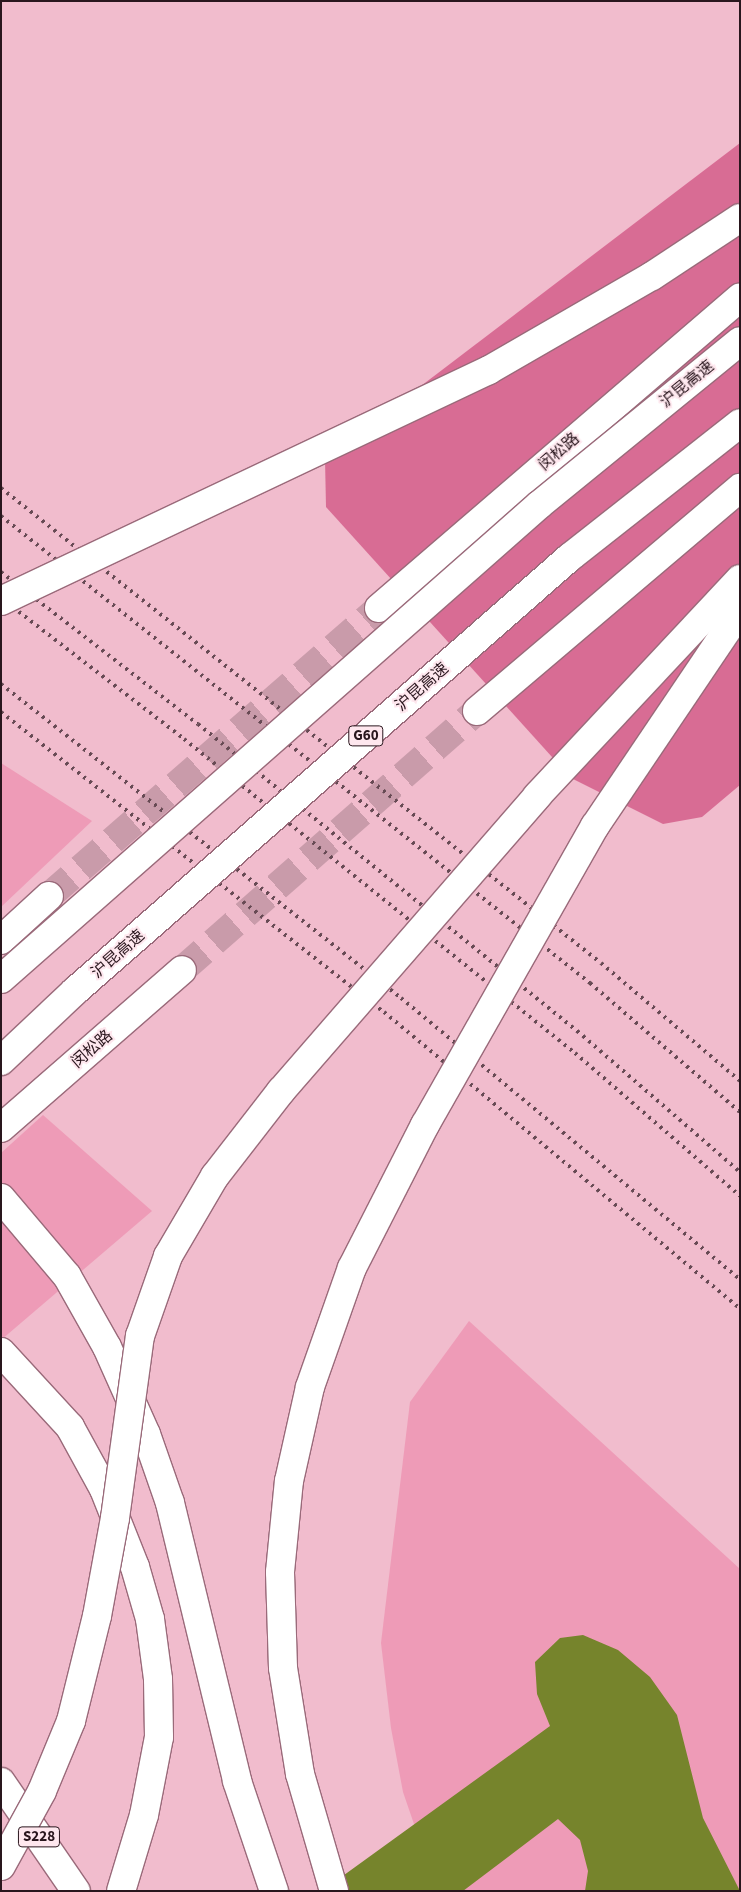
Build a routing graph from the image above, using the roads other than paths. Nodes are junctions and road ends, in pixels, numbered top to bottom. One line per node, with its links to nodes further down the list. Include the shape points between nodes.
1 (740, 218): 7 (main road, bridge, via 652,276 489,370)
2 (740, 297): 8 (main road, 闵松路)
3 (740, 341): 14 (main road, 沪昆高速, bridge, via 539,506)
4 (740, 423): 15 (main road, 沪昆高速 / G60, bridge, via 570,557 75,992)
5 (740, 488): 10 (main road)
6 (740, 579): 20 (main road, bridge, via 537,796 281,1091 215,1176 168,1256 140,1336 115,1518 71,1721 42,1791)
7 (1, 601)
8 (379, 608)
9 (740, 611): 24 (main road, bridge, via 594,826 434,1109 352,1268 310,1387 289,1481 281,1563 283,1668 300,1774)
10 (477, 711)
11 (49, 896): 12 (main road)
12 (1, 940)
13 (182, 970): 16 (main road, 闵松路)
14 (1, 979)
15 (1, 1061)
16 (1, 1128)
17 (1, 1198): 23 (main road, bridge, via 67,1276 107,1347 146,1434 170,1503 237,1781)
18 (1, 1352): 22 (main road, bridge, via 70,1427 104,1489 135,1567 150,1619 158,1679 158,1738 144,1815)
19 (1, 1782): 21 (main road, S228)
20 (1, 1866)
21 (76, 1891)
22 (121, 1891)
23 (274, 1891)
24 (334, 1891)

